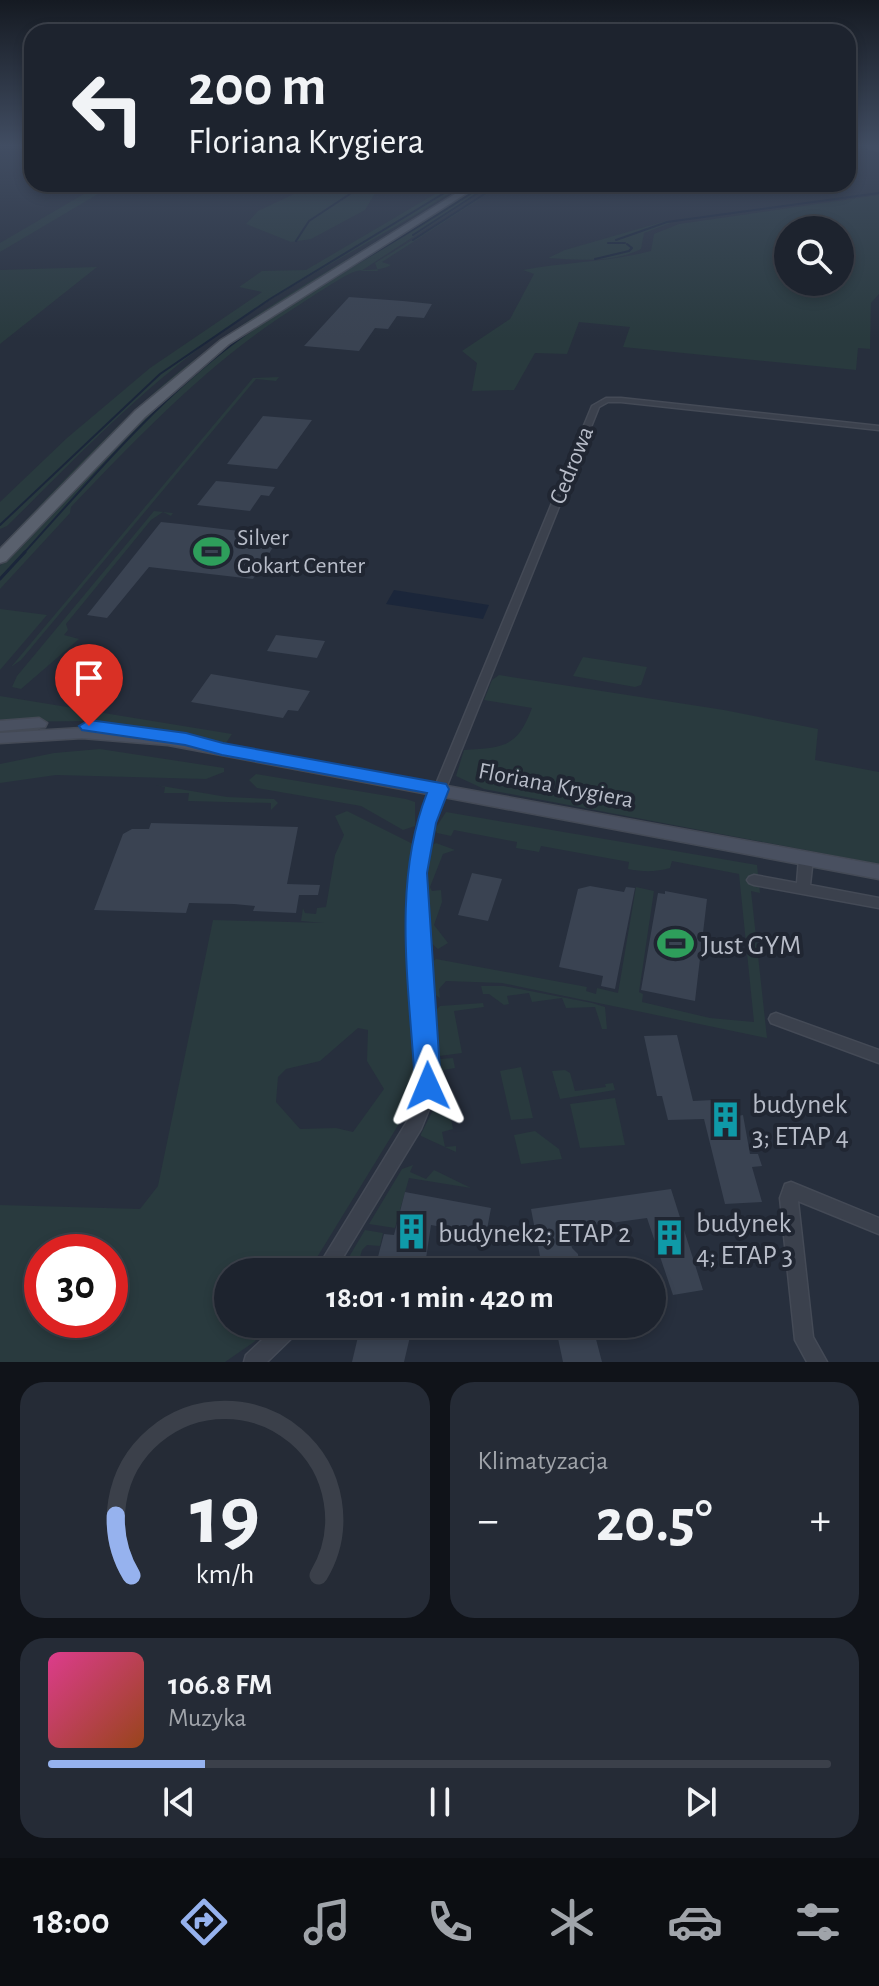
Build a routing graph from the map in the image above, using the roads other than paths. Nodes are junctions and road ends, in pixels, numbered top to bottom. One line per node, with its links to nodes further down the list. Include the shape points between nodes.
1 (424, 211): 4 (main road, via 215,341 127,413)
2 (435, 211): 5 (main road, via 225,342 140,414)
3 (879, 428): 9 (street, Cedrowa, via 621,400 598,404)
4 (0, 541)
5 (0, 558)
6 (0, 726): 8 (street, Floriana Krygiera, via 120,728)
7 (0, 738): 8 (street, Floriana Krygiera, via 115,734)
8 (222, 749): 9 (street, Floriana Krygiera)
9 (439, 789): 10 (street, Floriana Krygiera); 18 (street, via 416,873 428,1071 424,1102)
10 (806, 858): 11 (street, Floriana Krygiera); 13 (street)
11 (879, 872)
12 (754, 880): 13 (street)
13 (803, 889): 14 (street)
14 (879, 903)
15 (776, 1019): 16 (street)
16 (879, 1057)
17 (879, 1226): 21 (street, via 791,1190 804,1340)
18 (333, 1258)
19 (278, 1338): 20 (street)
20 (253, 1362)
21 (818, 1362)

